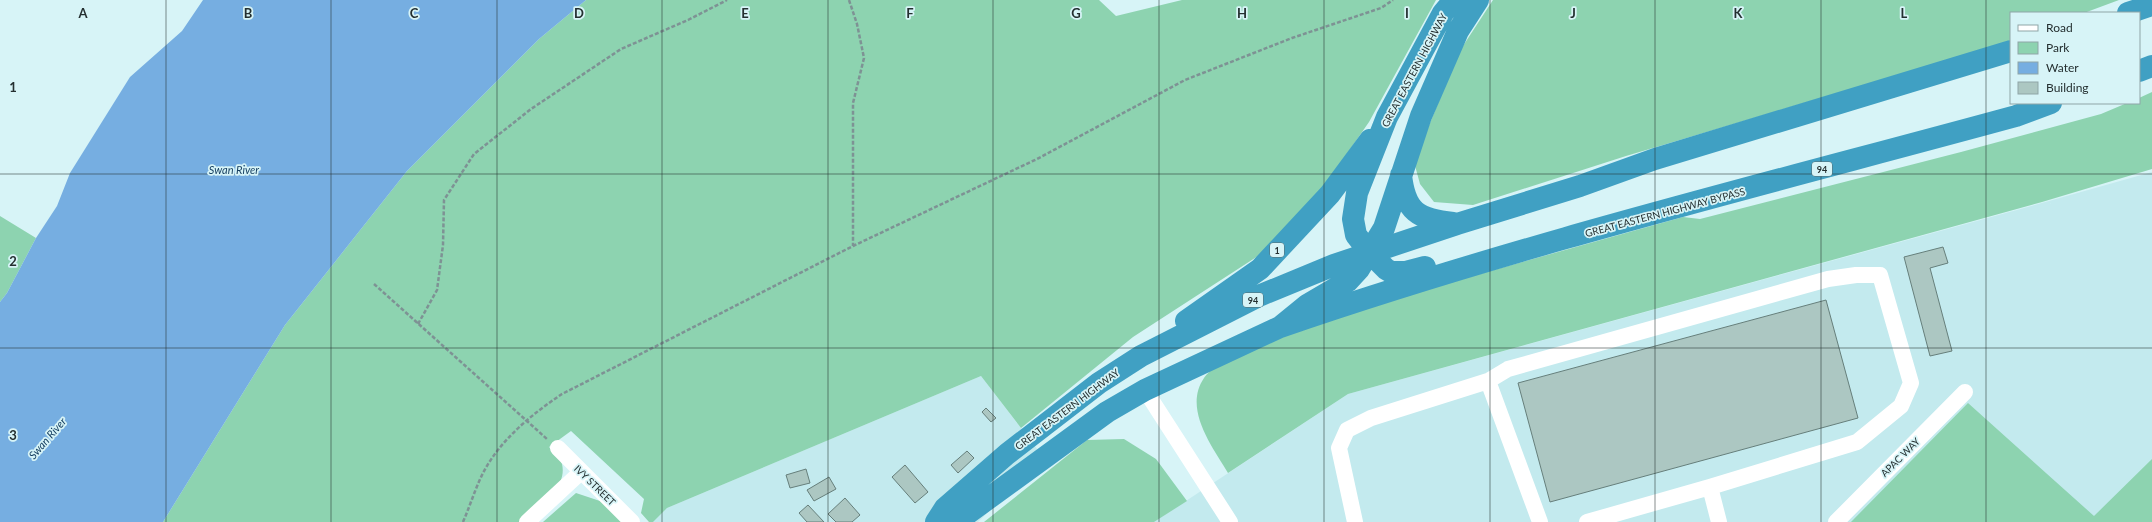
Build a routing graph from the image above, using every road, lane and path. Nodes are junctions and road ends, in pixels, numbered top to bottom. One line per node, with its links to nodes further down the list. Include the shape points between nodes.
1 (727, 0): 19 (path, via 621,49 531,109 474,154 444,200 443,245 437,290)
2 (849, 0): 15 (path, via 864,58 853,103)
3 (1392, 0): 15 (path, via 1381,8 1292,38 1185,80 1037,159)
4 (1454, 0): 12 (highway, GREAT EASTERN HIGHWAY / 1, via 1443,13)
5 (1478, 0): 13 (highway, GREAT EASTERN HIGHWAY, via 1458,31 1421,116)
6 (2152, 5): 7 (highway)
7 (2131, 12)
8 (2010, 51): 14 (highway, 94, via 1655,159 1580,186)
9 (2152, 66): 10 (highway)
10 (2140, 71)
11 (2048, 104): 17 (highway, GREAT EASTERN HIGHWAY BYPASS / 94, via 2016,116)
12 (1387, 117): 16 (highway, GREAT EASTERN HIGHWAY, via 1357,193 1353,219 1356,235); 21 (highway, 1, via 1330,194 1260,269)
13 (1401, 175): 14 (highway, via 1406,201 1421,217 1430,221); 16 (highway, GREAT EASTERN HIGHWAY, via 1384,228)
14 (1457, 224): 16 (highway, 94)
15 (853, 246): 25 (path, via 562,394)
16 (1370, 253): 17 (highway, GREAT EASTERN HIGHWAY, via 1391,272 1406,272 1484,251); 20 (highway, GREAT EASTERN HIGHWAY, via 1348,281 1307,305); 21 (highway, GREAT EASTERN HIGHWAY / 94, via 1334,264 1262,295)
17 (1501, 258): 20 (highway, GREAT EASTERN HIGHWAY BYPASS / 94, via 1384,291)
18 (374, 284): 19 (path)
19 (418, 324): 25 (path)
20 (1280, 327): 23 (highway, GREAT EASTERN HIGHWAY / 94)
21 (1141, 356): 32 (highway, GREAT EASTERN HIGHWAY / 94, via 1099,383 1007,454 945,508)
22 (1488, 381): 28 (street, via 1508,369 1828,279 1880,275 1911,383 1900,406 1857,442); 35 (street, via 1371,418 1347,430 1339,448); 36 (street)
23 (1145, 390): 33 (highway, GREAT EASTERN HIGHWAY / 94, via 1108,412); 34 (street)
24 (1965, 392): 39 (street, APAC WAY)
25 (527, 421): 26 (path); 29 (path, via 502,445 483,473)
26 (558, 448): 27 (street, IVY STREET)
27 (580, 472): 30 (street); 31 (street, IVY STREET)
28 (1710, 487): 37 (street); 38 (street)
29 (463, 522)
30 (527, 522)
31 (632, 522)
32 (936, 522)
33 (956, 522)
34 (1230, 522)
35 (1355, 522)
36 (1540, 522)
37 (1587, 522)
38 (1719, 522)
39 (1836, 522)

